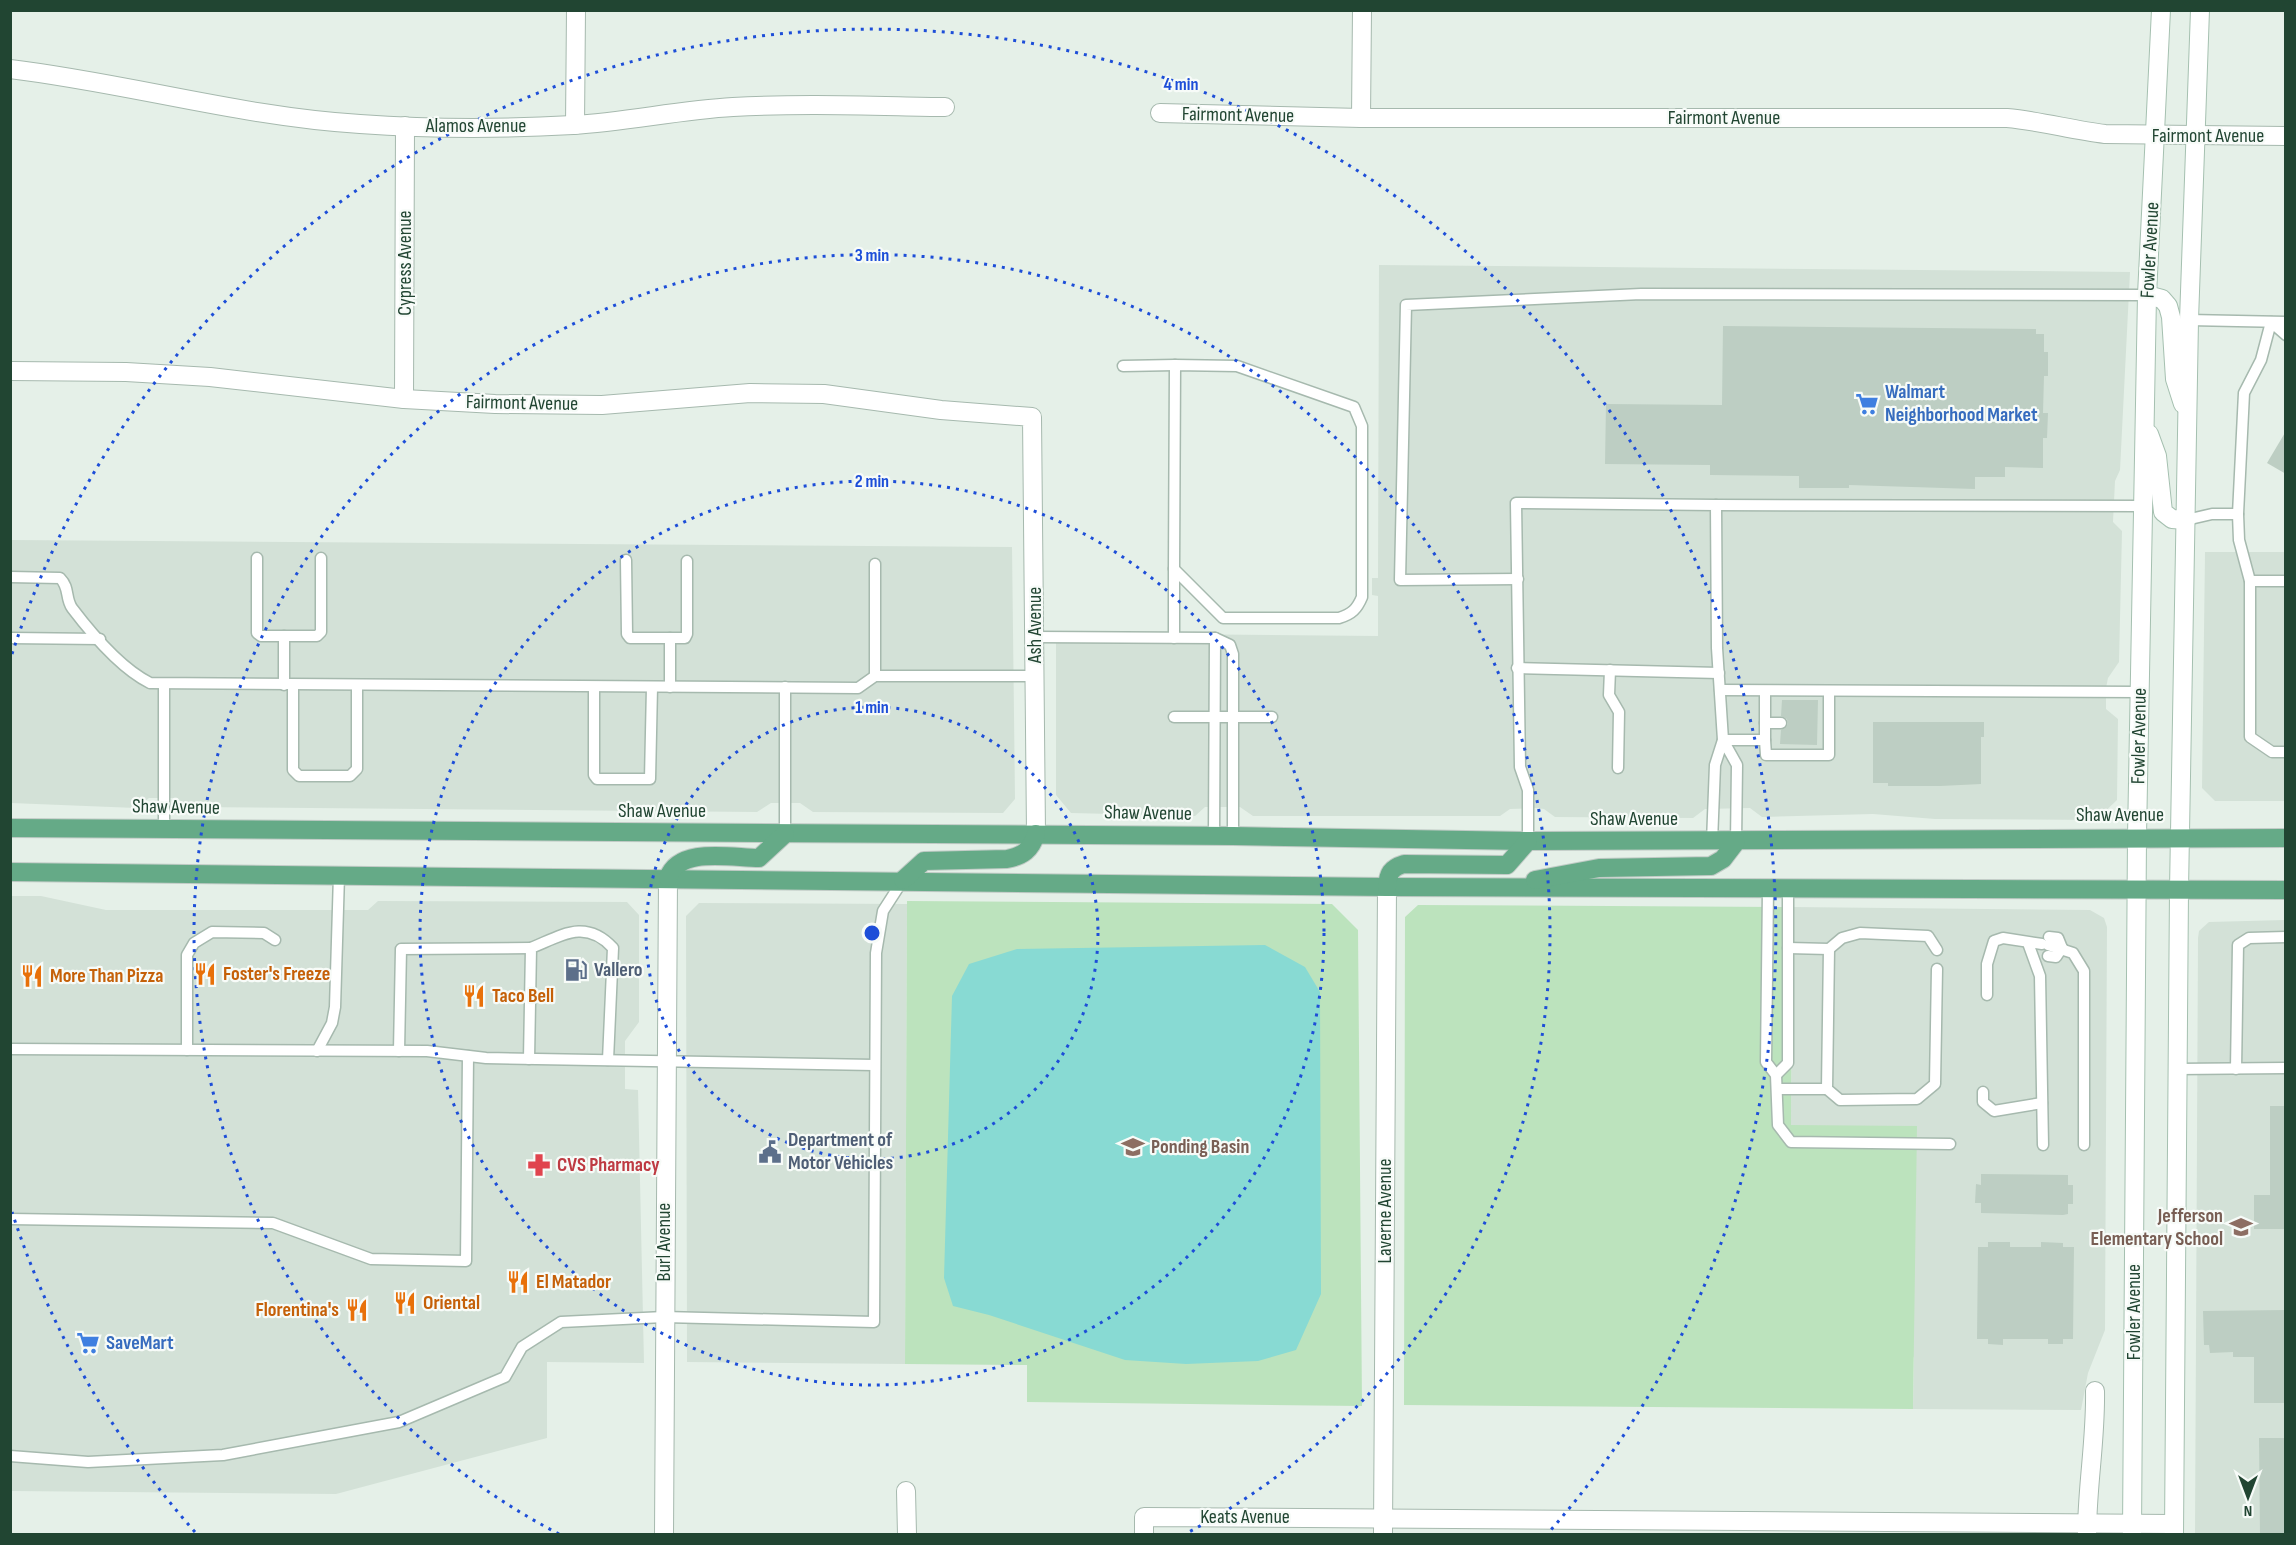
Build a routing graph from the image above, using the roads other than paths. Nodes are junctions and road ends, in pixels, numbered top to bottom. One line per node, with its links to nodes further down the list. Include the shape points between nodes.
1 (576, 10): 9 (street)
2 (1362, 10): 8 (street)
3 (2161, 10): 11 (street, Fowler Avenue)
4 (2200, 10): 12 (street)
5 (10, 69): 10 (street, Alamos Avenue, via 274,114)
6 (945, 107): 9 (street, Alamos Avenue, via 736,107)
7 (1160, 113): 8 (street, Fairmont Avenue)
8 (1361, 118): 11 (street, Fairmont Avenue, via 2007,118 2077,131)
9 (575, 125): 10 (street, Alamos Avenue)
10 (405, 126): 22 (street, Cypress Avenue)
11 (2156, 136): 12 (street, Fairmont Avenue); 14 (street, Fowler Avenue)
12 (2196, 136): 13 (street, Fairmont Avenue); 15 (street)
13 (2286, 136)
14 (2147, 295): 24 (street, via 2162,299 2168,306 2175,379); 25 (street, Fowler Avenue); 37 (lane, via 1641,294 1406,305 1400,580)
15 (2190, 320): 16 (lane); 24 (street)
16 (2271, 322): 17 (lane); 18 (lane); 28 (lane, via 2261,360 2244,393)
17 (2286, 322)
18 (2286, 335)
19 (1175, 365): 20 (lane); 35 (lane); 35 (lane, via 1237,366 1354,407 1362,426 1362,597 1357,609 1339,618 1223,618)
20 (1123, 366)
21 (10, 371): 22 (street, Fairmont Avenue, via 210,377)
22 (404, 399): 23 (street, Fairmont Avenue, via 602,405 750,393 824,394 941,410)
23 (1032, 417): 41 (street, Ash Avenue)
24 (2188, 420): 29 (street)
25 (2145, 424): 27 (street, Fowler Avenue); 29 (street, via 2157,456 2163,512 2172,519)
26 (1716, 505): 27 (lane); 37 (lane, via 1516,504); 49 (lane)
27 (2143, 506): 62 (street, Fowler Avenue)
28 (2238, 514): 29 (lane, via 2212,513); 38 (lane, via 2239,540)
29 (2186, 520): 82 (street)
30 (257, 558): 40 (lane, via 258,633)
31 (321, 558): 40 (lane, via 321,632 317,636)
32 (626, 560): 43 (lane, via 627,634 630,638)
33 (687, 561): 43 (lane, via 687,634 685,638)
34 (875, 564): 50 (lane)
35 (1174, 569): 44 (lane)
36 (10, 577): 46 (lane, via 60,578 68,588 72,607)
37 (1518, 579): 47 (lane)
38 (2250, 581): 39 (lane); 73 (lane, via 2250,737 2272,752)
39 (2286, 581)
40 (284, 636): 53 (lane)
41 (1035, 637): 44 (lane); 51 (street, Ash Avenue)
42 (10, 638): 46 (lane)
43 (670, 638): 57 (lane)
44 (1174, 638): 45 (lane)
45 (1215, 638): 64 (lane); 65 (lane, via 1230,645 1233,654)
46 (100, 639): 52 (lane, via 130,672 150,683)
47 (1517, 668): 48 (lane); 84 (lane)
48 (1610, 670): 49 (lane); 74 (lane, via 1609,695 1619,712)
49 (1719, 673): 59 (lane)
50 (875, 676): 51 (lane); 58 (lane, via 858,688)
51 (1035, 676): 78 (street, Ash Avenue)
52 (164, 685): 53 (lane); 76 (lane)
53 (288, 685): 54 (lane); 54 (lane, via 293,771 299,776 354,774)
54 (357, 686): 55 (lane)
55 (594, 687): 56 (lane); 56 (lane, via 594,775 597,779 650,779)
56 (652, 687): 57 (lane)
57 (670, 687): 58 (lane)
58 (785, 687): 77 (lane)
59 (1720, 690): 60 (lane); 71 (lane)
60 (1765, 691): 61 (lane); 67 (lane)
61 (1829, 691): 62 (lane); 70 (lane)
62 (2140, 692): 81 (street, Fowler Avenue)
63 (1174, 717): 64 (lane)
64 (1215, 717): 65 (lane); 79 (lane)
65 (1232, 717): 66 (lane); 80 (lane)
66 (1272, 717)
67 (1765, 723): 68 (lane); 72 (lane)
68 (1781, 723)
69 (1817, 723): 70 (lane)
70 (1829, 723): 72 (lane, via 1829,755 1766,754)
71 (1723, 740): 72 (lane); 85 (lane, via 1715,765); 86 (lane, via 1737,765)
72 (1765, 740)
73 (2286, 752)
74 (1618, 768)
75 (10, 828): 76 (main road, Shaw Avenue)
76 (164, 830): 77 (main road, Shaw Avenue)
77 (785, 834): 78 (main road, Shaw Avenue); 89 (main road, via 759,858 682,860 672,867)
78 (1036, 834): 79 (main road, Shaw Avenue); 90 (main road, via 1032,845 1019,857 924,861)
79 (1214, 836): 80 (main road, Shaw Avenue)
80 (1233, 836): 84 (main road, Shaw Avenue)
81 (2137, 837): 82 (main road, Shaw Avenue); 86 (main road, Shaw Avenue); 95 (street, Fowler Avenue)
82 (2181, 838): 83 (main road, Shaw Avenue); 96 (street)
83 (2286, 838)
84 (1527, 841): 85 (main road, Shaw Avenue); 91 (main road, via 1507,864 1394,867 1388,875)
85 (1712, 842): 86 (main road, Shaw Avenue)
86 (1736, 842): 92 (main road, via 1723,860 1711,866 1599,868)
87 (10, 872): 88 (main road)
88 (339, 875): 89 (main road); 110 (lane, via 335,1007 332,1023)
89 (668, 878): 90 (main road); 115 (street, Burl Avenue)
90 (903, 880): 91 (main road); 116 (lane, via 883,911 876,953)
91 (1387, 887): 92 (main road); 134 (street, Laverne Avenue)
92 (1495, 887): 93 (main road)
93 (1768, 889): 94 (main road); 120 (lane, via 1766,1062)
94 (1788, 889): 95 (main road); 102 (lane)
95 (2138, 890): 96 (main road); 138 (street, Fowler Avenue)
96 (2179, 890): 97 (main road); 118 (street)
97 (2286, 890)
98 (2286, 937): 119 (lane, via 2249,938 2238,945)
99 (275, 940): 109 (lane, via 264,933 212,932 195,943 188,955)
100 (2041, 945): 103 (lane, via 2058,938); 103 (lane, via 2056,957); 107 (lane, via 2002,938 1994,941 1987,964); 124 (lane)
101 (531, 948): 111 (lane, via 401,950); 113 (lane); 114 (lane, via 562,933 589,933 606,940 613,948)
102 (1788, 948): 104 (lane); 120 (lane, via 1788,1063)
103 (2062, 948): 127 (lane, via 2073,952 2084,971)
104 (1829, 950): 105 (lane, via 1842,938 1860,933 1928,936); 122 (lane)
105 (1937, 950)
106 (1937, 969): 122 (lane, via 1935,1084 1917,1099 1840,1100)
107 (1987, 995)
108 (10, 1049): 109 (lane)
109 (187, 1050): 110 (lane)
110 (317, 1051): 111 (lane)
111 (399, 1051): 112 (lane)
112 (468, 1056): 113 (lane); 128 (lane, via 466,1261 371,1259 273,1223)
113 (529, 1059): 114 (lane)
114 (608, 1060): 115 (lane)
115 (665, 1061): 116 (lane); 129 (street, Burl Avenue)
116 (874, 1065): 129 (lane, via 874,1322)
117 (2286, 1068): 119 (lane)
118 (2177, 1069): 119 (lane); 139 (street)
119 (2236, 1069)
120 (1776, 1075): 121 (lane)
121 (1777, 1089): 122 (lane); 125 (lane, via 1779,1125 1791,1142)
122 (1827, 1089)
123 (1983, 1092): 124 (lane, via 1983,1102 1994,1111)
124 (2042, 1103): 126 (lane)
125 (1950, 1144)
126 (2043, 1145)
127 (2084, 1145)
128 (10, 1219)
129 (664, 1317): 131 (lane, via 561,1322 522,1347 505,1377 399,1422 223,1455 88,1462); 140 (street, Burl Avenue)
130 (2095, 1391): 137 (street)
131 (10, 1456)
132 (906, 1491): 141 (street)
133 (1144, 1526): 134 (street, Keats Avenue)
134 (1383, 1526): 135 (street, Keats Avenue)
135 (1622, 1527): 136 (street, Keats Avenue)
136 (1861, 1528): 137 (street, Keats Avenue)
137 (2087, 1529): 138 (street, Keats Avenue)
138 (2132, 1529): 139 (street, Keats Avenue)
139 (2174, 1529)
140 (664, 1534)
141 (907, 1534)

